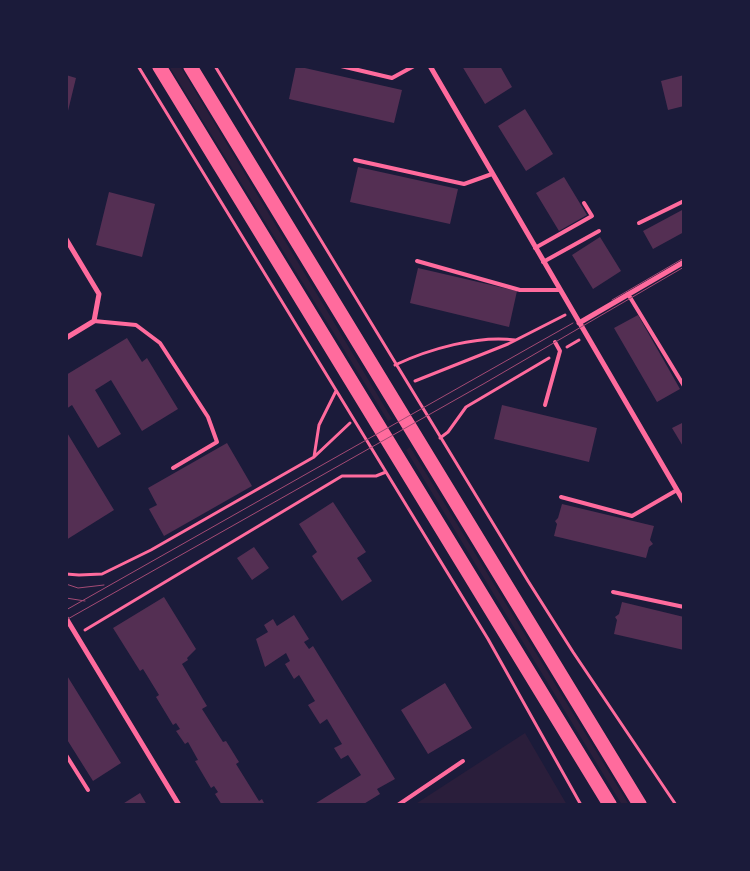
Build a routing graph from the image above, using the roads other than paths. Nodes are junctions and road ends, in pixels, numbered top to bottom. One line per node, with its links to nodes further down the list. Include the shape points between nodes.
1 (159, 66): 37 (highway)
2 (190, 66): 38 (highway)
3 (341, 66): 4 (lane, via 392,78)
4 (414, 66)
5 (430, 66): 7 (street)
6 (355, 160): 7 (lane, via 464,184)
7 (492, 174): 13 (street)
8 (684, 200): 10 (lane)
9 (584, 203): 13 (lane, via 592,216)
10 (639, 223)
11 (599, 231): 15 (lane)
12 (66, 239): 19 (street, via 99,294)
13 (535, 248): 15 (street)
14 (417, 261): 17 (lane, via 520,290)
15 (544, 262): 17 (street)
16 (684, 262): 18 (street)
17 (560, 290): 20 (street)
18 (628, 294): 20 (street); 23 (lane)
19 (94, 321): 21 (street); 25 (lane, via 136,325 160,343 208,418 216,442)
20 (579, 323): 26 (street)
21 (66, 338)
22 (555, 342): 24 (lane, via 560,351)
23 (684, 386)
24 (545, 405)
25 (174, 468)
26 (677, 490): 27 (lane, via 632,516); 28 (street)
27 (561, 497)
28 (684, 502)
29 (613, 592): 30 (lane)
30 (684, 607)
31 (66, 618): 35 (street)
32 (66, 755): 34 (lane)
33 (463, 761): 36 (lane)
34 (88, 790)
35 (179, 805)
36 (398, 805)
37 (610, 805)
38 (640, 805)

